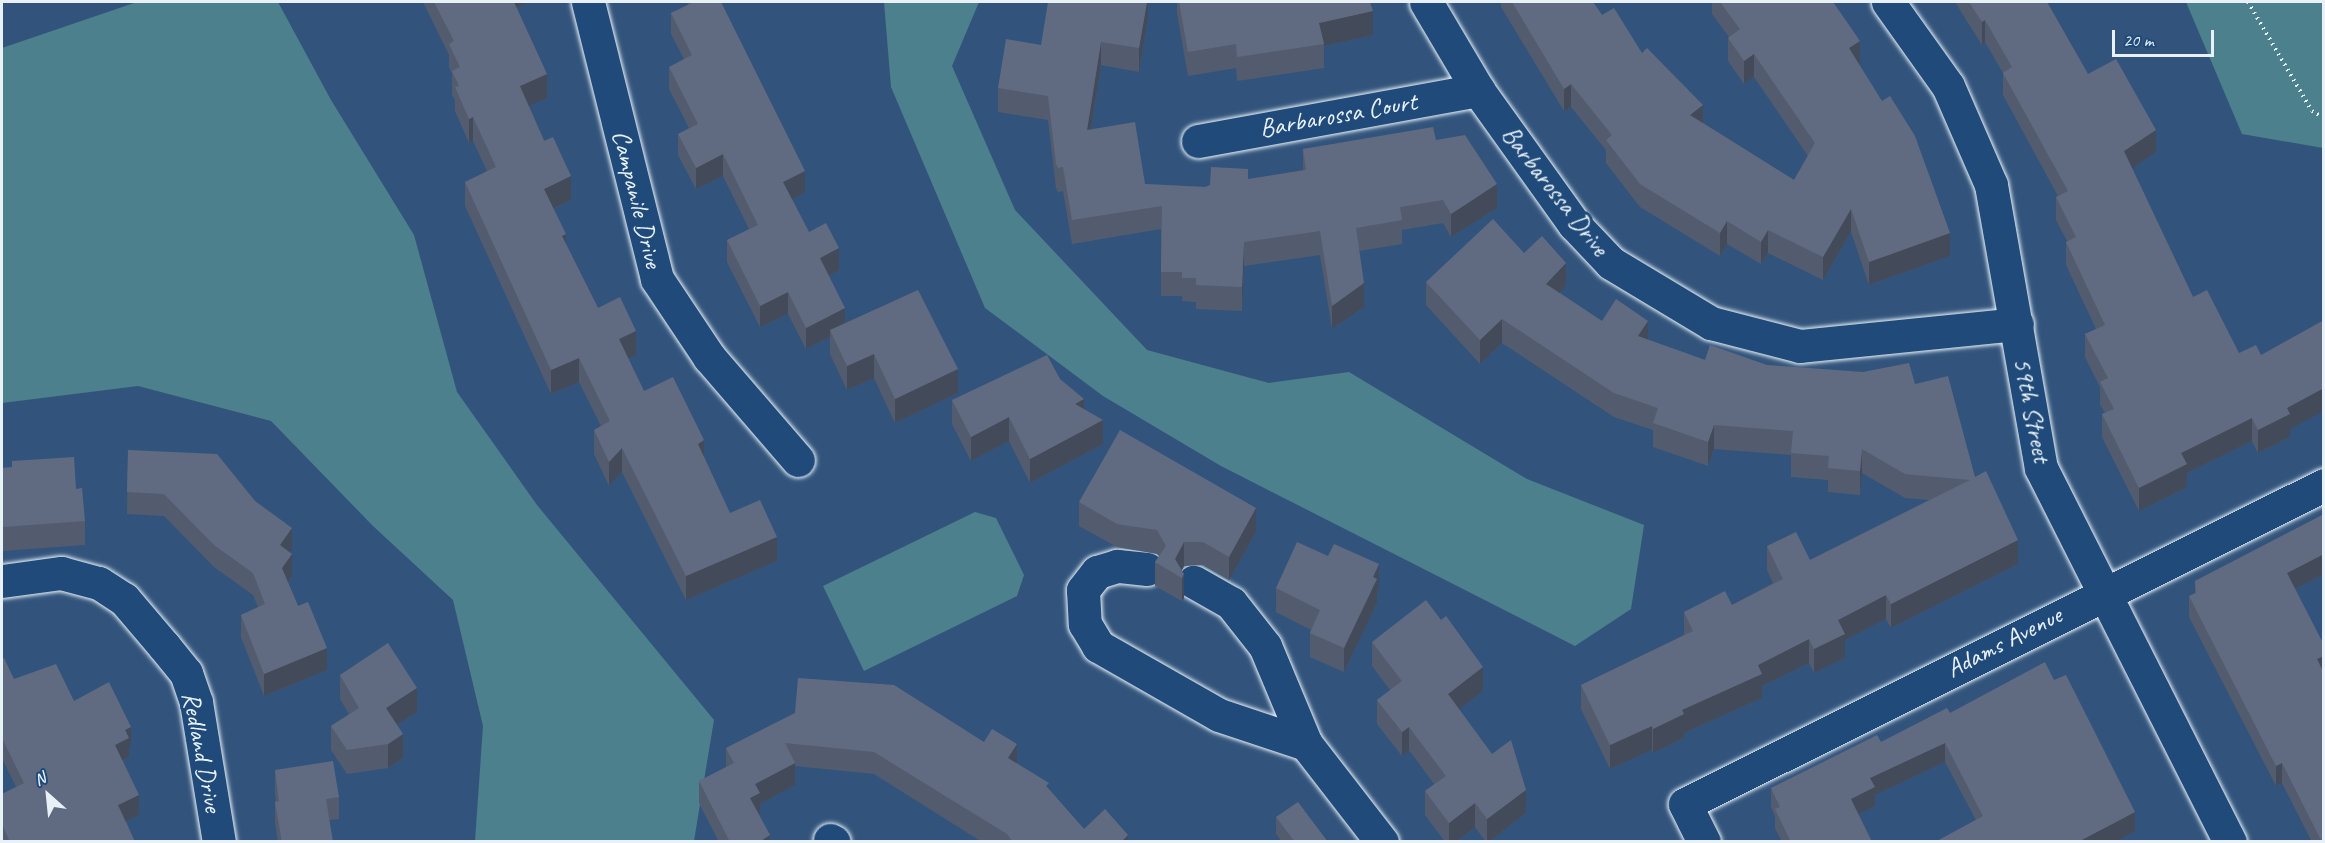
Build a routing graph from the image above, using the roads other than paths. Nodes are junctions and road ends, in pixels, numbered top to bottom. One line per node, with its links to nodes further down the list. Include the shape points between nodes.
1 (588, 2): 7 (street, Campanile Drive, via 657,279 709,357)
2 (1426, 2): 4 (street, Barbarossa Drive)
3 (1888, 2): 6 (street, 59th Street, via 1948,86 1991,185)
4 (1478, 90): 5 (street, Barbarossa Court); 6 (street, Barbarossa Drive, via 1574,224 1611,263 1711,323 1800,346)
5 (1198, 141)
6 (2017, 324): 12 (street, 59th Street, via 2041,468)
7 (798, 460)
8 (2324, 484): 12 (street, Adams Avenue)
9 (1146, 569): 13 (street, via 1117,566 1097,572 1083,590 1085,624 1098,646 1219,715)
10 (2, 582): 14 (street, Redland Drive, via 61,573 99,583 124,599 164,646 186,673 196,702)
11 (1194, 582): 13 (street, via 1231,603 1265,646)
12 (2103, 592): 16 (street, Adams Avenue, via 1685,804); 17 (street, 59th Street)
13 (1306, 744): 15 (street)
14 (219, 842)
15 (1382, 842)
16 (1704, 842)
17 (2230, 842)

